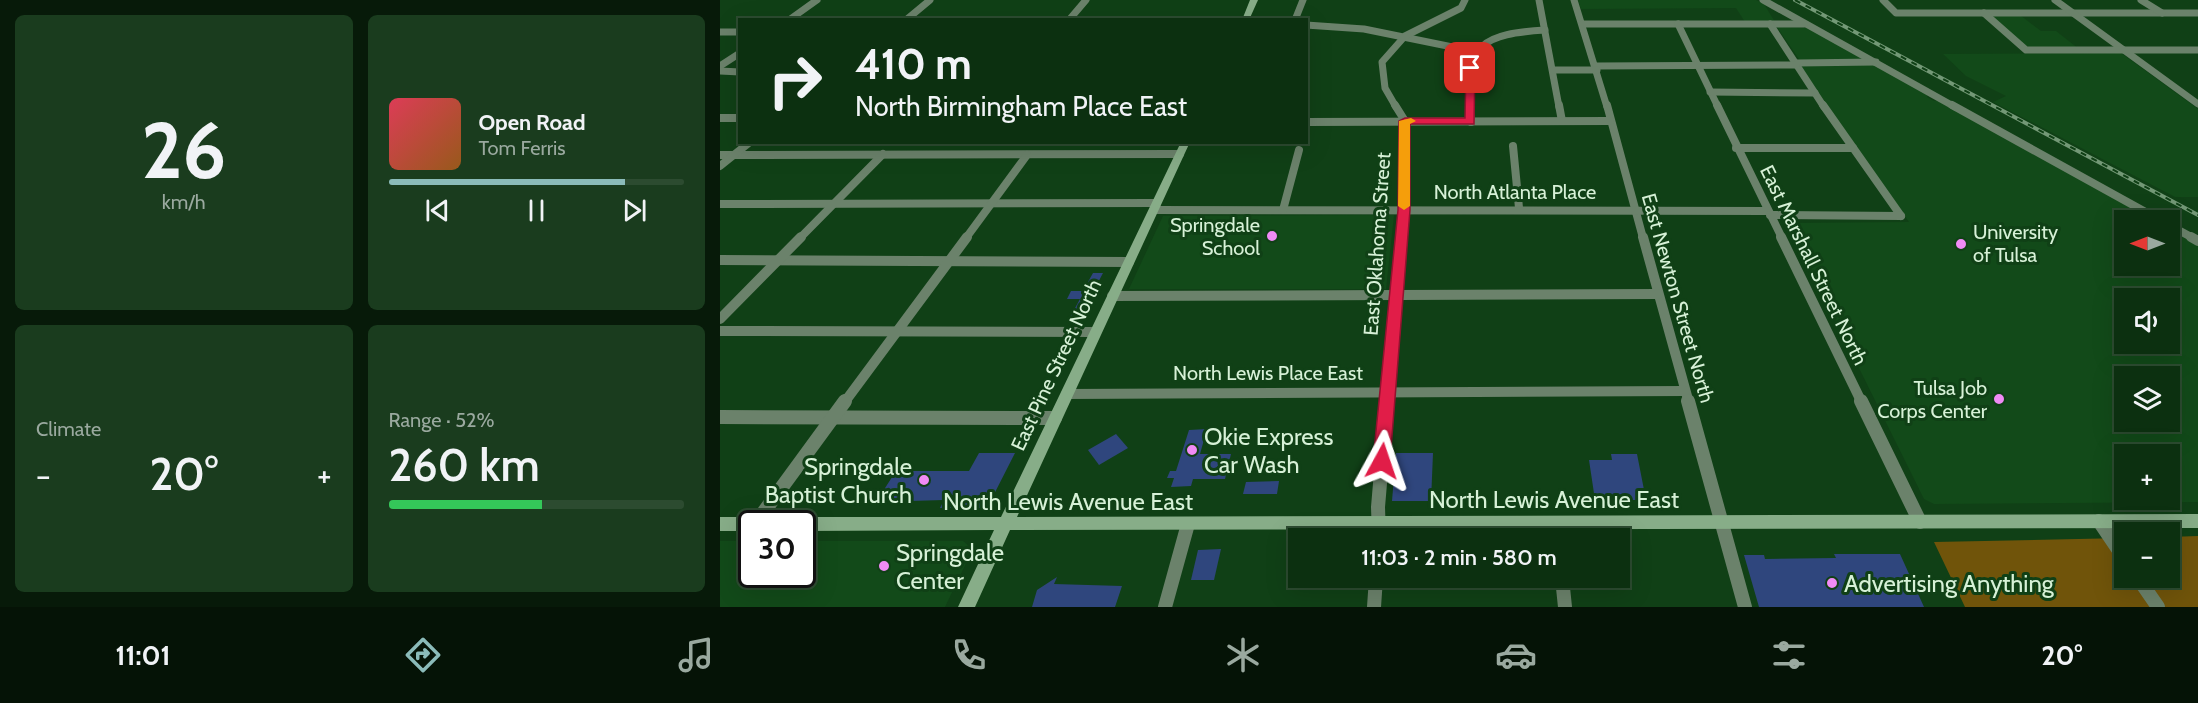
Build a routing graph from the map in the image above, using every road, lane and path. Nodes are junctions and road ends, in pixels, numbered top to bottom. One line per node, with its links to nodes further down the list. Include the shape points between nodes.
1 (817, 0): 17 (street)
2 (930, 0): 18 (street)
3 (1086, 0): 19 (street)
4 (1254, 0): 20 (main road)
5 (1302, 0): 21 (street)
6 (1465, 0): 30 (street, via 1461,8)
7 (1539, 0): 27 (street)
8 (1574, 0): 22 (street, East Newton Street North)
9 (1763, 0): 25 (street)
10 (1883, 0): 13 (street, via 1896,14)
11 (2055, 0): 16 (street)
12 (2141, 0): 14 (street)
13 (1983, 12): 16 (street); 31 (street, via 2026,50)
14 (2162, 13): 15 (street); 16 (street)
15 (2198, 13)
16 (2073, 14): 31 (street)
17 (792, 18)
18 (908, 18)
19 (1071, 18)
20 (1246, 18)
21 (1296, 18)
22 (1583, 24): 23 (street); 39 (street, East Newton Street North)
23 (1678, 24): 24 (street); 37 (street, East Marshall Street North)
24 (1770, 24): 25 (street); 36 (street)
25 (1808, 24): 35 (street)
26 (1308, 25): 30 (street)
27 (1545, 30): 33 (street, via 1508,35); 40 (street)
28 (720, 32): 29 (street)
29 (738, 32)
30 (1405, 36): 33 (street); 50 (street, via 1382,62 1385,88)
31 (2123, 50): 32 (street); 45 (street)
32 (2198, 50)
33 (1477, 52): 52 (street, via 1470,63)
34 (738, 53): 38 (street)
35 (1877, 63): 36 (street); 75 (street)
36 (1797, 64): 37 (street); 44 (street)
37 (1697, 65): 39 (street); 43 (street, East Marshall Street North)
38 (720, 66)
39 (1596, 68): 40 (street); 54 (street, East Newton Street North)
40 (1553, 70): 53 (street)
41 (720, 71): 42 (street)
42 (738, 72)
43 (1710, 92): 44 (street); 58 (street, East Marshall Street North)
44 (1815, 93): 59 (street)
45 (2183, 93): 46 (street); 47 (street)
46 (2198, 93)
47 (2198, 104)
48 (720, 118): 49 (street)
49 (738, 118)
50 (1405, 121): 51 (street); 52 (street); 73 (street, East Oklahoma Street)
51 (1308, 122)
52 (1471, 122): 53 (street)
53 (1562, 122): 54 (street)
54 (1610, 122): 74 (street, East Newton Street North)
55 (748, 144): 64 (street)
56 (1185, 144): 62 (main road, East Pine Street North)
57 (1513, 146): 71 (street)
58 (1737, 148): 59 (street); 76 (street, East Marshall Street North)
59 (1853, 148): 76 (street, North Atlanta Place, via 1901,216)
60 (1299, 150): 72 (street)
61 (883, 154): 64 (street); 65 (street); 69 (street)
62 (1180, 154): 65 (street); 70 (main road, East Pine Street North)
63 (720, 155): 64 (street)
64 (734, 155): 66 (street)
65 (1027, 155): 67 (street)
66 (720, 166)
67 (992, 203): 69 (street, North Atlanta Place); 70 (street, North Atlanta Place); 81 (street)
68 (720, 204): 69 (street, North Atlanta Place)
69 (835, 204): 80 (street)
70 (1155, 207): 72 (street, North Atlanta Place); 82 (main road, East Pine Street North)
71 (1519, 208): 73 (street, North Atlanta Place); 74 (street, North Atlanta Place)
72 (1283, 210): 73 (street, North Atlanta Place)
73 (1404, 210): 84 (street, East Oklahoma Street)
74 (1634, 210): 76 (street, North Atlanta Place); 83 (street, East Newton Street North)
75 (2142, 210)
76 (1769, 213): 99 (street, East Marshall Street North)
77 (2180, 231): 78 (street)
78 (2198, 241)
79 (720, 260): 80 (street)
80 (779, 261): 81 (street); 86 (street)
81 (949, 261): 82 (street); 88 (street)
82 (1129, 262): 85 (main road, East Pine Street North)
83 (1658, 294): 84 (street); 91 (street, East Newton Street North)
84 (1397, 295): 85 (street); 90 (street, East Oklahoma Street)
85 (1112, 296): 89 (main road, East Pine Street North)
86 (720, 319)
87 (720, 331): 88 (street)
88 (896, 332): 89 (street); 94 (street)
89 (1095, 332): 92 (main road, East Pine Street North)
90 (1388, 392): 91 (street, North Lewis Place East); 92 (street, North Lewis Place East); 107 (street, East Oklahoma Street)
91 (1685, 392): 100 (street, East Newton Street North)
92 (1066, 394): 95 (main road, East Pine Street North)
93 (720, 417): 94 (street)
94 (833, 417): 95 (street); 96 (street)
95 (1055, 418): 105 (main road, East Pine Street North)
96 (763, 510)
97 (2099, 521): 98 (main road, North Lewis Avenue East); 99 (main road, North Lewis Avenue East); 109 (street)
98 (2198, 521)
99 (1920, 522): 100 (main road, North Lewis Avenue East)
100 (1722, 523): 108 (main road, North Lewis Avenue East); 117 (street, East Newton Street North)
101 (720, 524): 102 (main road)
102 (738, 524)
103 (816, 524): 105 (main road, North Lewis Avenue East)
104 (1188, 524): 105 (main road, North Lewis Avenue East); 106 (main road, North Lewis Avenue East); 114 (street)
105 (1004, 525): 113 (main road, East Pine Street North)
106 (1297, 528)
107 (1378, 528)
108 (1618, 528)
109 (2114, 543)
110 (1375, 588): 115 (street)
111 (1563, 588): 116 (street)
112 (2145, 588): 118 (street)
113 (966, 607)
114 (1165, 607)
115 (1374, 607)
116 (1565, 607)
117 (1745, 607)
118 (2158, 607)

